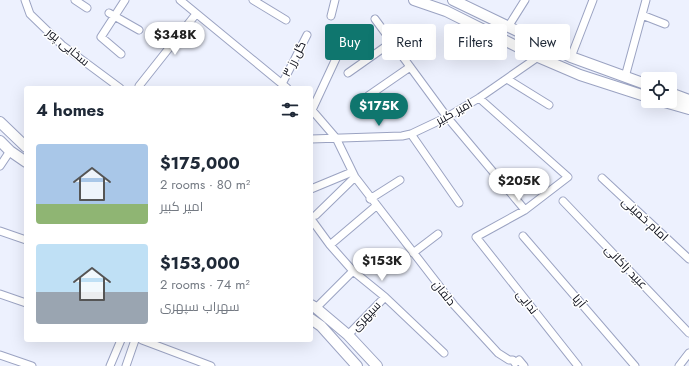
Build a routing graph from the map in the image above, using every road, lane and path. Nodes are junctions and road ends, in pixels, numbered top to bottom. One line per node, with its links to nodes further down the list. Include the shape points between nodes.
1 (25, 0): 38 (street, سخایی پور, via 30,14 62,45)
2 (75, 0): 12 (street)
3 (125, 0): 14 (street)
4 (180, 0): 13 (street)
5 (253, 0): 18 (street)
6 (335, 0): 16 (street)
7 (414, 0): 25 (main road, via 446,11)
8 (453, 0): 20 (main road)
9 (525, 0): 20 (street)
10 (593, 0): 28 (street)
11 (646, 0): 15 (street)
12 (87, 8)
13 (196, 14): 39 (street); 40 (street)
14 (112, 15): 22 (street); 27 (street, via 102,37)
15 (642, 15): 19 (street); 35 (street)
16 (331, 16)
17 (375, 19): 21 (street)
18 (286, 20)
19 (665, 24)
20 (508, 27): 23 (main road)
21 (382, 28)
22 (140, 30)
23 (515, 31)
24 (307, 35): 40 (street, گل رز ۳)
25 (515, 46)
26 (382, 49): 34 (street)
27 (121, 54)
28 (570, 57): 35 (main road)
29 (335, 60): 46 (street)
30 (405, 60): 33 (street)
31 (534, 60): 36 (street, امیر کبیر)
32 (545, 60): 41 (main road, via 580,75)
33 (410, 67): 42 (street); 51 (street)
34 (348, 73)
35 (625, 77): 37 (main road)
36 (507, 79): 44 (street, امیر کبیر); 47 (street)
37 (641, 83)
38 (117, 86)
39 (139, 86)
40 (284, 86)
41 (641, 95)
42 (368, 96)
43 (677, 96): 45 (main road)
44 (479, 98): 51 (street, امیر کبیر); 69 (street, via 568,177)
45 (689, 100)
46 (313, 105)
47 (549, 105)
48 (677, 106): 49 (main road)
49 (689, 109)
50 (313, 111): 54 (street, دلفان)
51 (447, 117): 53 (street, امیر کبیر); 69 (street)
52 (0, 122): 57 (main road)
53 (411, 134): 54 (street, امیر کبیر); 67 (street)
54 (336, 138): 55 (street, امیر کبیر); 61 (street, دلفان)
55 (313, 139)
56 (0, 141): 58 (main road)
57 (24, 145)
58 (10, 151): 59 (main road); 60 (street)
59 (24, 161)
60 (0, 166)
61 (353, 175): 64 (street); 65 (street, دلفان); 70 (street)
62 (602, 178): 78 (street, امام خمینی)
63 (400, 180): 65 (street)
64 (313, 188)
65 (370, 199): 68 (street, دلفان)
66 (563, 201): 85 (street, عبید زاکانی)
67 (460, 203)
68 (376, 206): 76 (street); 77 (street, دلفان)
69 (525, 210): 100 (street, ندایی, via 476,237)
70 (313, 218)
71 (313, 220): 76 (street)
72 (0, 230): 75 (street)
73 (438, 234): 77 (street)
74 (523, 236): 101 (street, آریا)
75 (24, 239)
76 (330, 245): 79 (street)
77 (413, 253): 99 (street, دلفان, via 454,305 498,353 515,363 519,360)
78 (689, 259)
79 (353, 271): 81 (street); 83 (street)
80 (0, 294): 82 (street)
81 (384, 297): 86 (street, سپهری); 90 (street)
82 (24, 301)
83 (314, 306): 86 (main road)
84 (313, 320): 97 (main road)
85 (689, 333)
86 (348, 335): 98 (main road)
87 (120, 342): 94 (street)
88 (135, 342): 95 (street)
89 (147, 342): 96 (street)
90 (444, 353)
91 (689, 353): 102 (street)
92 (0, 355): 93 (street)
93 (32, 366)
94 (110, 366)
95 (126, 366)
96 (211, 366)
97 (357, 366)
98 (377, 366)
99 (524, 366)
100 (578, 366)
101 (635, 366)
102 (679, 366)

